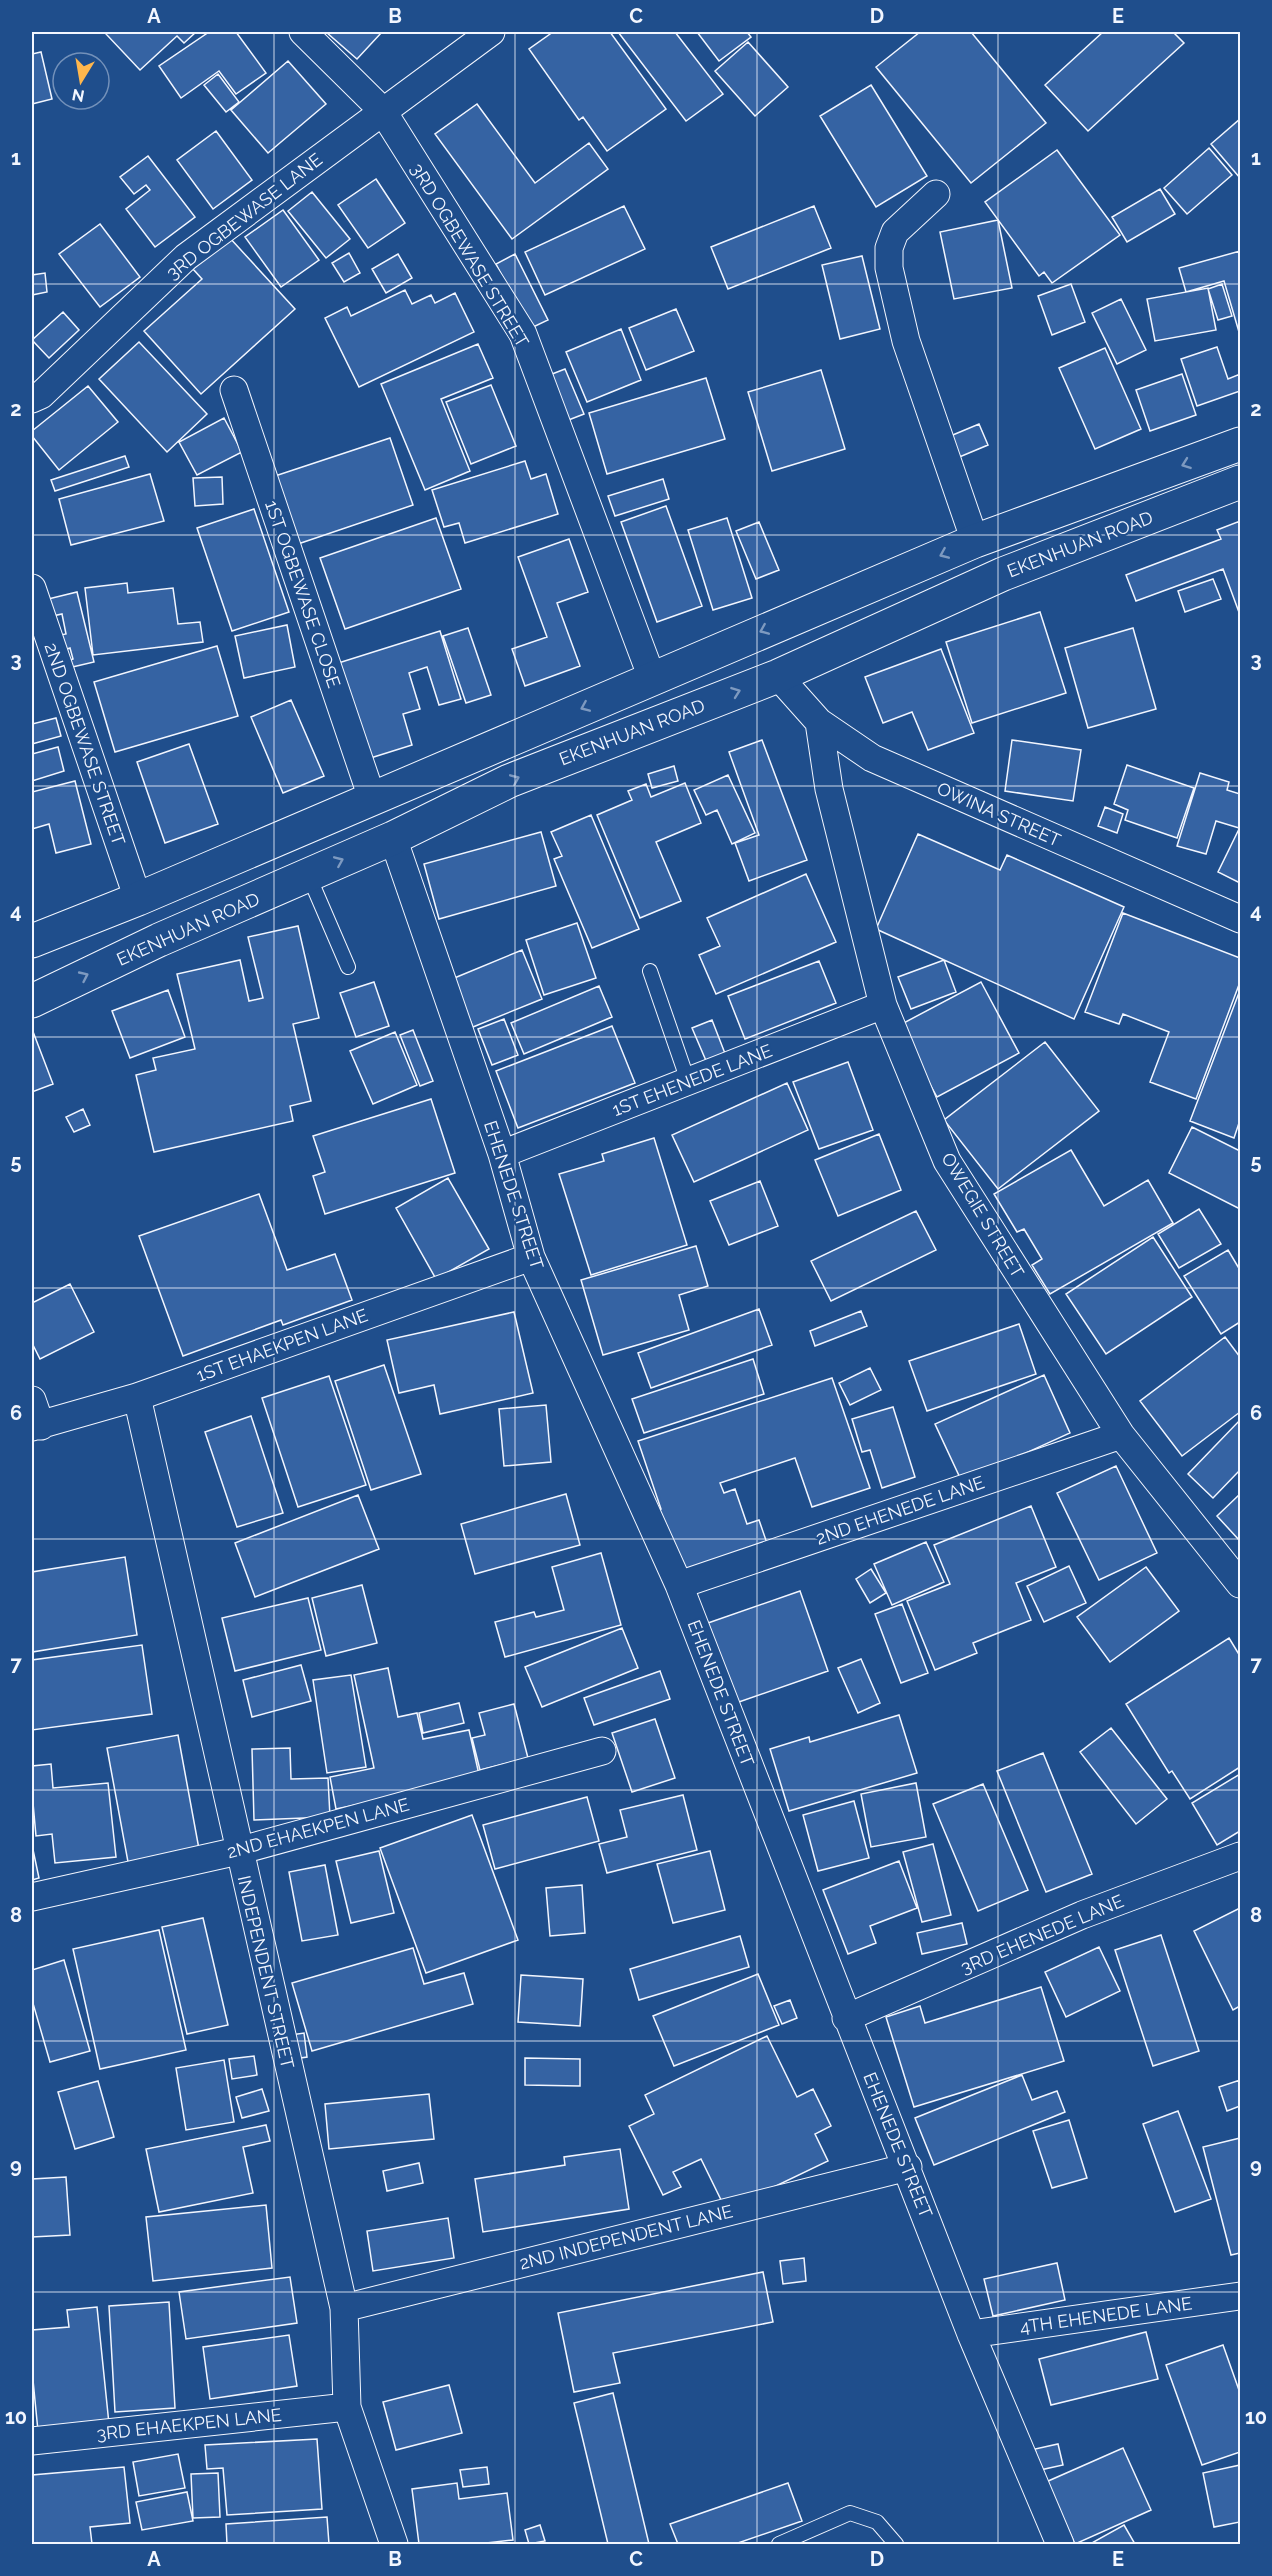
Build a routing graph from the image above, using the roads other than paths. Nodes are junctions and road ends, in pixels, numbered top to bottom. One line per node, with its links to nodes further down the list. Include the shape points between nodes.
1 (303, 32): 3 (street, 3RD OGBEWASE STREET)
2 (491, 32): 3 (street, 3RD OGBEWASE LANE)
3 (382, 110): 6 (street, 3RD OGBEWASE LANE, via 186,257 41,395); 12 (street, 3RD OGBEWASE STREET, via 523,334)
4 (936, 194): 9 (street, via 895,232 889,248 889,268 906,341)
5 (234, 390): 14 (street, 1ST OGBEWASE CLOSE)
6 (32, 399)
7 (1240, 444): 9 (main road, EKENHUAN ROAD, one-way to 9)
8 (1240, 482): 11 (main road, EKENHUAN ROAD, via 1003,574)
9 (975, 541): 12 (main road, EKENHUAN ROAD, one-way to 12)
10 (32, 588): 17 (street, 2ND OGBEWASE STREET)
11 (778, 676): 13 (street, OWINA STREET); 15 (main road, EKENHUAN ROAD, one-way to 11, via 509,781)
12 (652, 678): 14 (main road, EKENHUAN ROAD, one-way to 14)
13 (819, 722): 18 (street, OWINA STREET, via 872,758); 23 (street, OWEGIE STREET, via 829,789)
14 (372, 798): 17 (main road, EKENHUAN ROAD)
15 (393, 838): 16 (main road, EKENHUAN ROAD, one-way to 15); 25 (street, EHENEDE STREET)
16 (309, 874): 20 (lane); 22 (main road, EKENHUAN ROAD, one-way to 16)
17 (138, 899): 19 (main road, EKENHUAN ROAD)
18 (1240, 920)
19 (32, 941)
20 (348, 967)
21 (650, 971): 24 (lane)
22 (32, 1001)
23 (883, 1005): 24 (street, 1ST EHENEDE LANE); 30 (street, OWEGIE STREET, via 947,1161)
24 (688, 1081): 25 (street, 1ST EHENEDE LANE)
25 (502, 1154): 26 (street, EHENEDE STREET)
26 (531, 1257): 27 (street, 1ST EHAEKPEN LANE); 32 (street, EHENEDE STREET)
27 (137, 1397): 29 (street, 1ST EHAEKPEN LANE); 34 (street, INDEPENDENT STREET)
28 (32, 1400): 29 (street)
29 (36, 1427)
30 (1121, 1435): 31 (street, OWEGIE STREET); 32 (street, 2ND EHENEDE LANE)
31 (1240, 1584)
32 (680, 1585): 37 (street, EHENEDE STREET)
33 (602, 1751): 34 (street, 2ND EHAEKPEN LANE)
34 (238, 1851): 36 (street, 2ND EHAEKPEN LANE); 40 (street, INDEPENDENT STREET)
35 (1240, 1856): 37 (street, 3RD EHENEDE LANE, via 1082,1915)
36 (32, 1897)
37 (846, 2018): 38 (street, EHENEDE STREET)
38 (908, 2167): 40 (street, 2ND INDEPENDENT LANE); 41 (street, EHENEDE STREET)
39 (1240, 2296): 41 (street, 4TH EHENEDE LANE)
40 (344, 2308): 42 (street, INDEPENDENT STREET)
41 (971, 2334): 47 (street, EHENEDE STREET)
42 (347, 2407): 43 (street, 3RD EHAEKPEN LANE); 44 (street, INDEPENDENT STREET)
43 (32, 2441)
44 (394, 2544)
45 (779, 2544): 46 (lane, via 850,2513 877,2522)
46 (896, 2544)
47 (1060, 2544)

